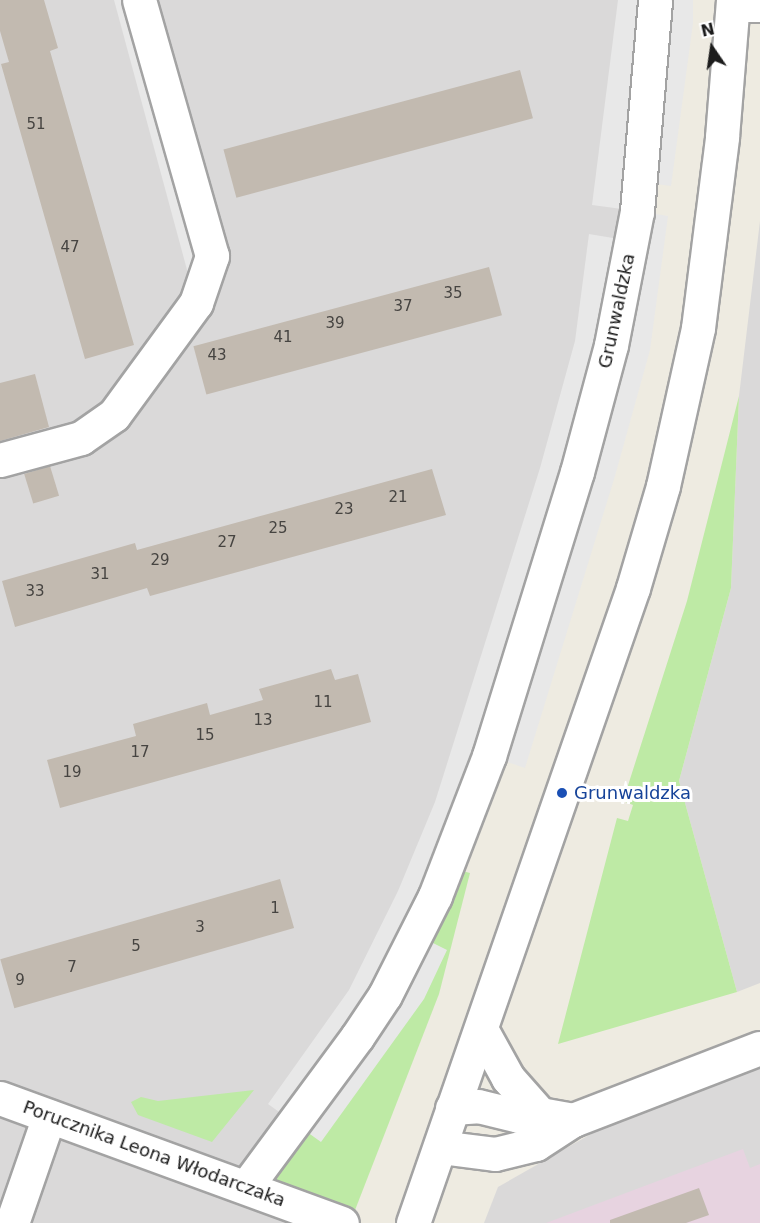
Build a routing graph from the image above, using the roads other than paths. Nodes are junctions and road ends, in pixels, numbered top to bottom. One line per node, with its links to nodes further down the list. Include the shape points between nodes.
1 (139, 0): 4 (street, via 212,256 196,303 114,416 81,438)
2 (655, 0): 13 (street, Grunwaldzka, via 637,211 611,345 577,472 486,766 435,896 385,994)
3 (742, 3): 5 (street, via 699,328 663,486 633,588)
4 (0, 460)
5 (481, 1029): 8 (street); 9 (street, via 508,1078)
6 (760, 1048): 11 (street)
7 (0, 1098): 10 (street, Porucznika Leona Włodarczaka)
8 (452, 1108): 9 (street, via 478,1106 519,1116); 12 (street)
9 (540, 1114): 11 (street)
10 (49, 1116): 13 (street, Porucznika Leona Włodarczaka); 14 (street)
11 (573, 1120): 12 (street, via 536,1144 495,1154)
12 (440, 1147): 16 (street)
13 (246, 1187): 15 (street, Porucznika Leona Włodarczaka)
14 (12, 1223)
15 (342, 1223)
16 (413, 1223)

